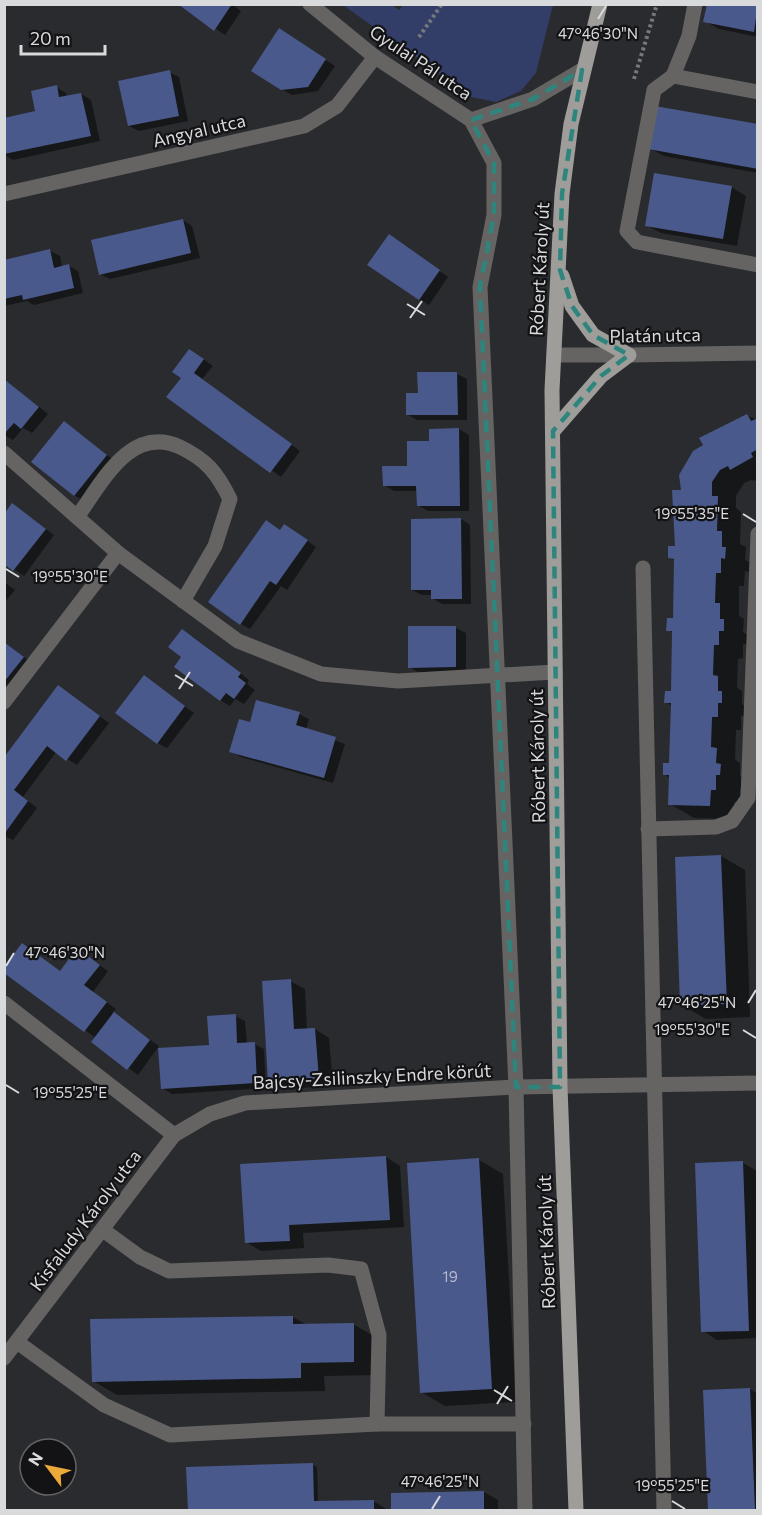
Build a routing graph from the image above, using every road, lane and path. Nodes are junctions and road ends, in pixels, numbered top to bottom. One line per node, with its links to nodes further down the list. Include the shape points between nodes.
1 (310, 4): 6 (street, Gyulai Pál utca)
2 (442, 4): 5 (path)
3 (600, 4): 7 (main road, Róbert Károly út)
4 (695, 4): 8 (street, via 689,36)
5 (418, 37)
6 (375, 57): 10 (street, Gyulai Pál utca); 11 (street, Angyal utca, via 337,106 304,126)
7 (582, 70): 10 (street, Gyulai Pál utca, via 533,99); 13 (main road, Róbert Károly út, via 562,194)
8 (673, 76): 9 (street); 12 (street, via 654,90 627,231 637,242)
9 (758, 92)
10 (471, 120): 25 (street, via 494,163 494,215 480,287)
11 (4, 194)
12 (758, 265)
13 (560, 270): 15 (main road, Róbert Károly út); 16 (main road, via 572,306 593,334)
14 (758, 353): 16 (street, Platán utca)
15 (554, 355): 16 (street, Platán utca); 17 (main road, Róbert Károly út)
16 (629, 355): 17 (main road, via 601,376)
17 (553, 431): 24 (main road, Róbert Károly út)
18 (4, 453): 19 (street)
19 (76, 517): 21 (street); 23 (street, via 120,459 143,442 166,441 194,454 216,472 230,499 215,546)
20 (758, 534): 27 (street, via 748,798 732,821 716,827)
21 (118, 554): 23 (street); 26 (street)
22 (643, 568): 27 (street)
23 (183, 601): 25 (street, via 238,641 321,674 398,681)
24 (555, 672): 25 (street); 32 (main road, Róbert Károly út)
25 (497, 674): 31 (street)
26 (4, 702)
27 (648, 829): 30 (street)
28 (4, 1003): 33 (street)
29 (758, 1083): 30 (street, Bajcsy-Zsilinszky Endre körút)
30 (652, 1085): 32 (street, Bajcsy-Zsilinszky Endre körút); 41 (street)
31 (516, 1087): 32 (street, Bajcsy-Zsilinszky Endre körút); 33 (street, Bajcsy-Zsilinszky Endre körút, via 245,1103 210,1114); 38 (street)
32 (560, 1087): 40 (main road, Róbert Károly út)
33 (174, 1135): 34 (street, Kisfaludy Károly utca)
34 (103, 1230): 35 (street, Kisfaludy Károly utca); 37 (street, via 140,1257 170,1271 328,1266 361,1269 379,1335)
35 (16, 1342): 36 (street, Kisfaludy Károly utca); 37 (street, via 104,1405 170,1435)
36 (4, 1358)
37 (377, 1424): 38 (street)
38 (524, 1424): 39 (street)
39 (525, 1510)
40 (576, 1510)
41 (664, 1510)

